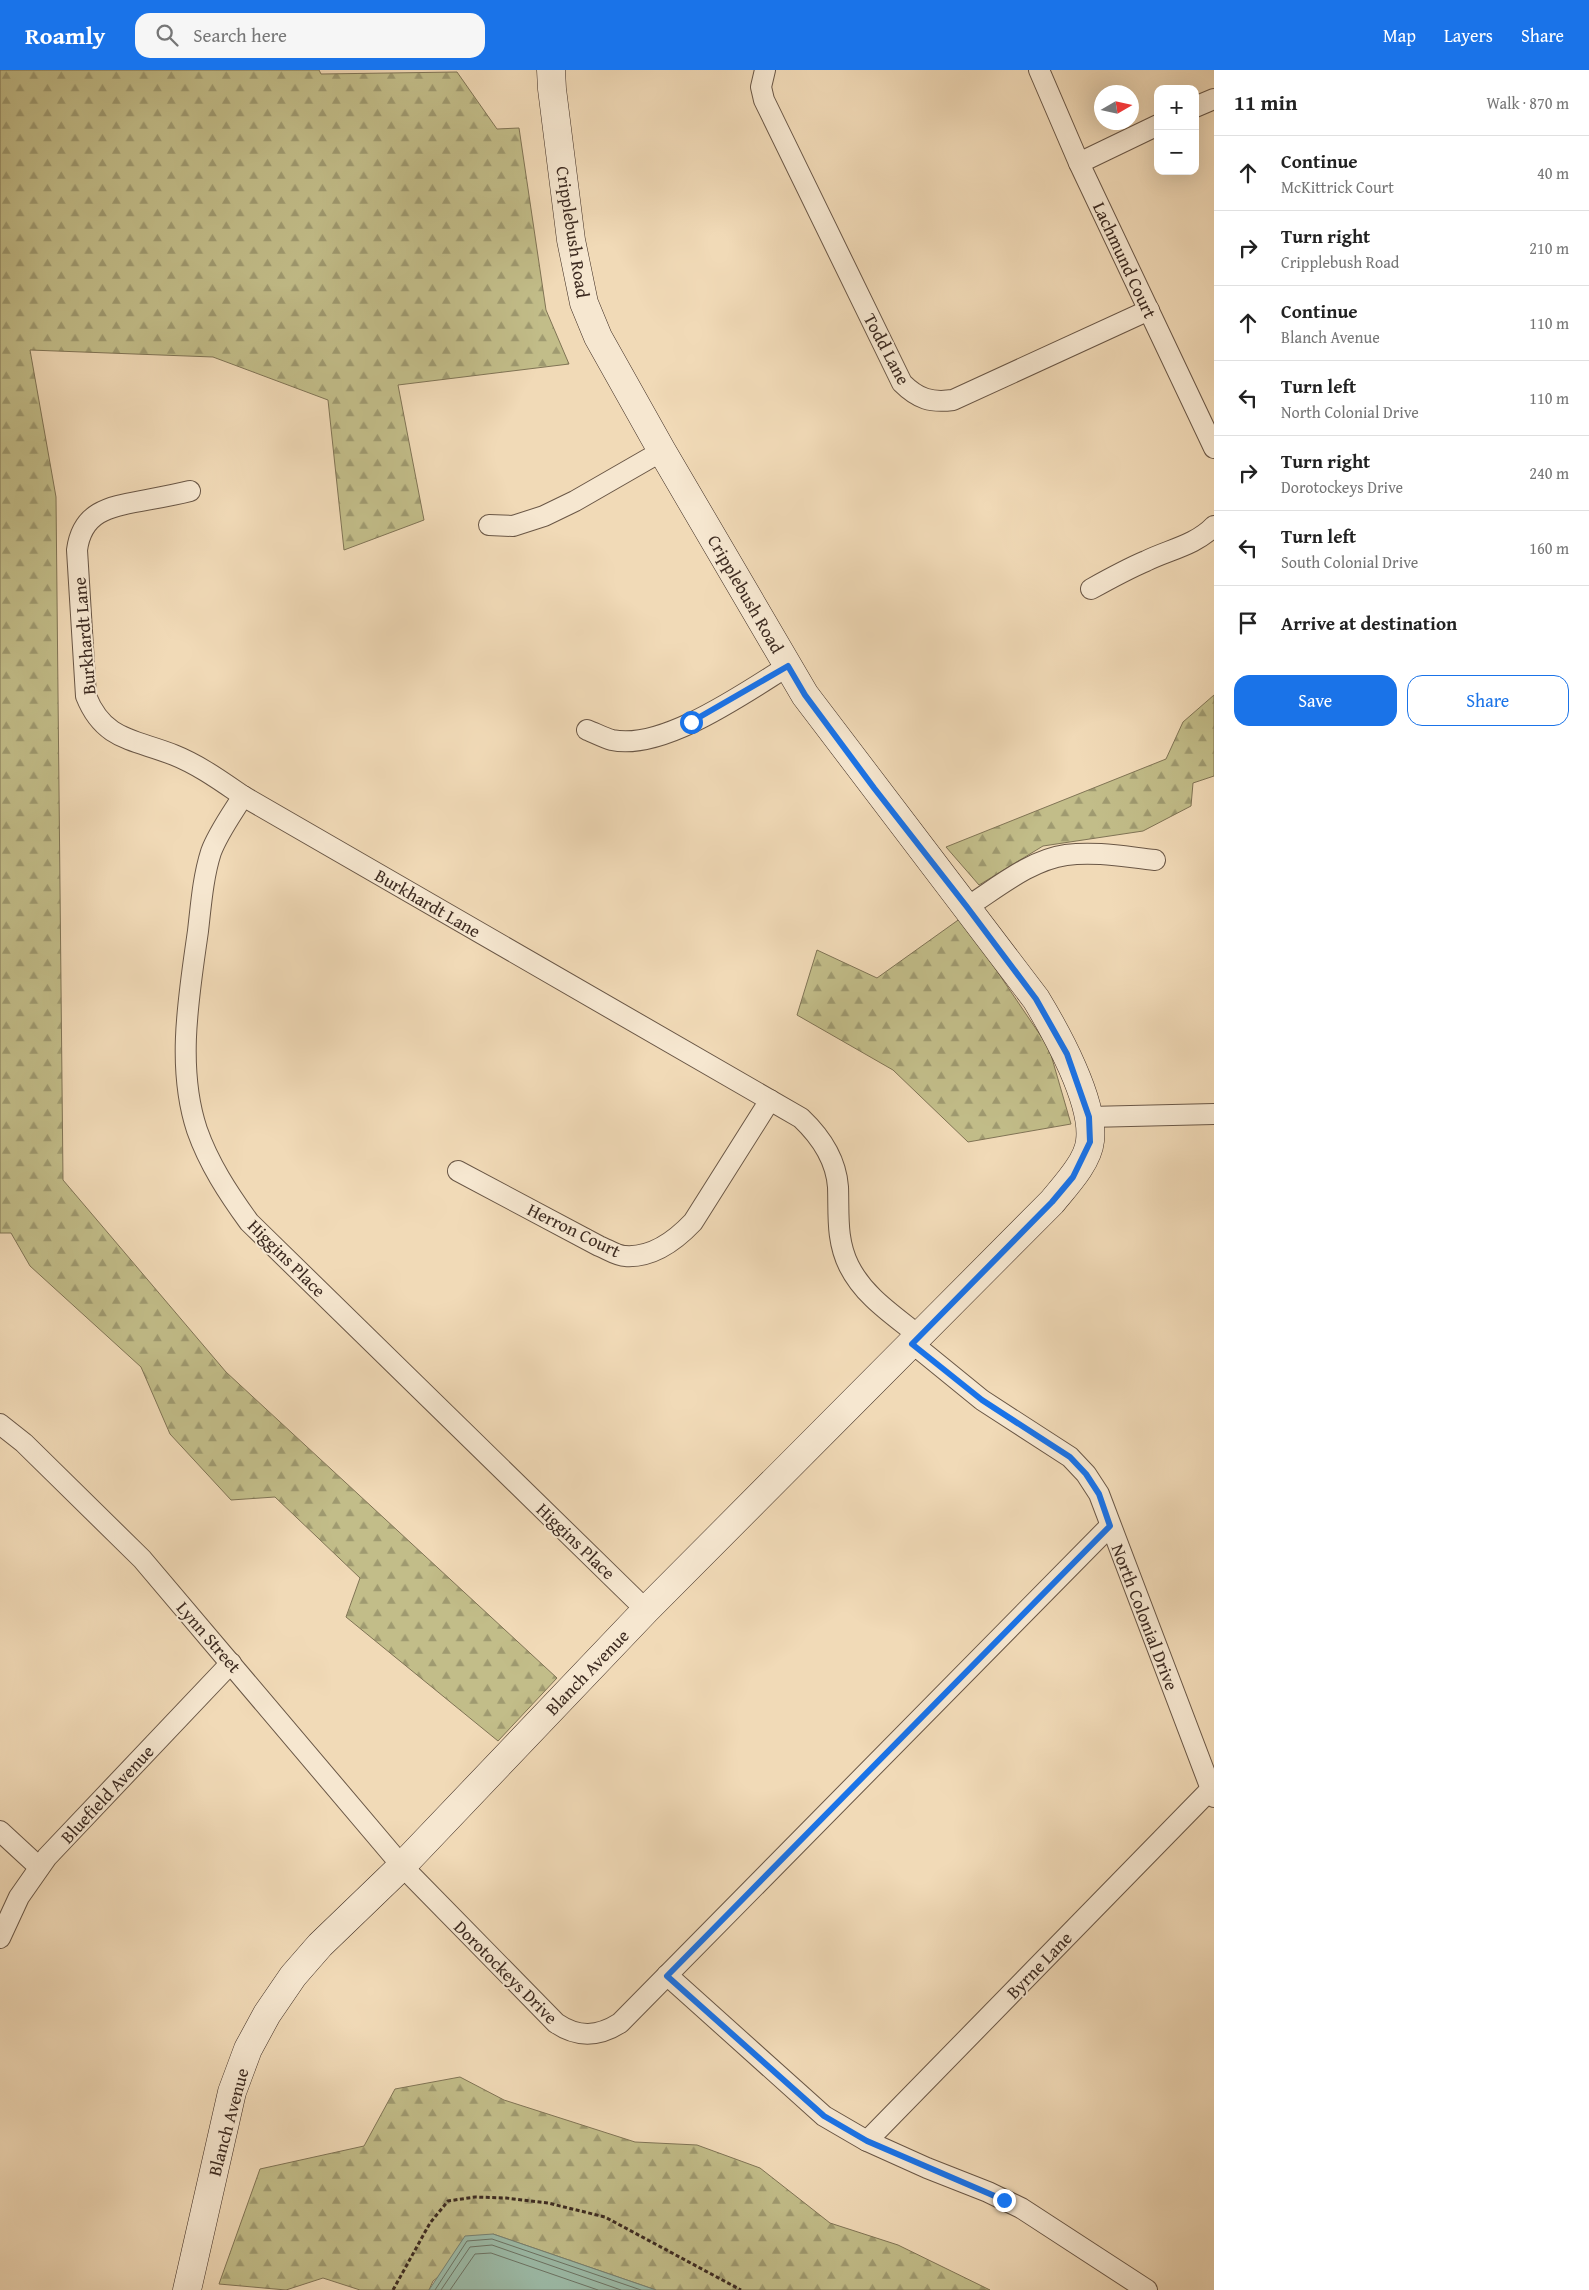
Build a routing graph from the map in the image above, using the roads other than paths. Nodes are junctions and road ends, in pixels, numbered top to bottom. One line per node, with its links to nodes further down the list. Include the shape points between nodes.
1 (551, 70): 11 (main road, Cripplebush Road, via 572,240 584,303 598,337)
2 (765, 70): 8 (street, Todd Lane, via 761,87 764,100 902,383 912,394 937,402 953,400)
3 (1039, 70): 7 (street, Lachmund Court)
4 (1214, 99): 5 (street)
5 (1199, 106)
6 (1154, 127): 7 (street)
7 (1079, 162): 8 (street, Lachmund Court)
8 (1149, 310): 9 (street, Lachmund Court)
9 (1206, 412): 10 (street, Lachmund Court)
10 (1214, 448)
11 (662, 451): 13 (street, via 544,516 513,526); 16 (main road, Cripplebush Road)
12 (190, 491): 18 (street, Burkhardt Lane, via 109,507 95,515 78,538 86,696 102,724 114,733 206,771)
13 (489, 525)
14 (1214, 526): 15 (street, via 1194,541 1146,560)
15 (1091, 589)
16 (788, 666): 17 (street, via 679,729 646,739 613,740); 20 (main road, Cripplebush Road, via 805,695 868,780)
17 (587, 730)
18 (243, 796): 21 (street, Burkhardt Lane); 28 (street, Higgins Place, via 223,829 208,864 192,973 186,1069 189,1097 208,1158 249,1222)
19 (1155, 860): 20 (street, via 1091,853 1064,855 1030,867)
20 (967, 907): 23 (main road, Cripplebush Road, via 1053,1026 1067,1054)
21 (770, 1100): 24 (street, Herron Court, via 693,1222 662,1248 642,1254 623,1256 599,1246); 25 (street, Burkhardt Lane, via 801,1118 827,1147 838,1186 837,1223 848,1264 873,1300)
22 (1214, 1114): 23 (street)
23 (1089, 1117): 25 (main road, Blanch Avenue, via 1090,1142 1073,1177)
24 (458, 1172)
25 (915, 1339): 27 (street, North Colonial Drive, via 982,1400 1070,1457 1099,1494); 28 (main road, Blanch Avenue)
26 (0, 1424): 29 (street, Lynn Street, via 24,1443 142,1559)
27 (1110, 1526): 30 (street, North Colonial Drive); 35 (street, Dorotockeys Drive)
28 (646, 1610): 32 (main road, Blanch Avenue)
29 (231, 1663): 32 (street, Lynn Street); 33 (street, Bluefield Avenue)
30 (1213, 1793): 36 (street, Byrne Lane)
31 (0, 1831): 33 (street)
32 (402, 1866): 35 (street, Dorotockeys Drive, via 556,2024 566,2030 580,2035 609,2030); 37 (main road, Blanch Avenue, via 292,1976 248,2049 232,2092)
33 (39, 1867): 34 (street, Bluefield Avenue, via 19,1897)
34 (0, 1938)
35 (667, 1976): 36 (street, via 824,2116)
36 (867, 2141): 38 (street, via 1020,2208)
37 (187, 2290)
38 (1147, 2290)

